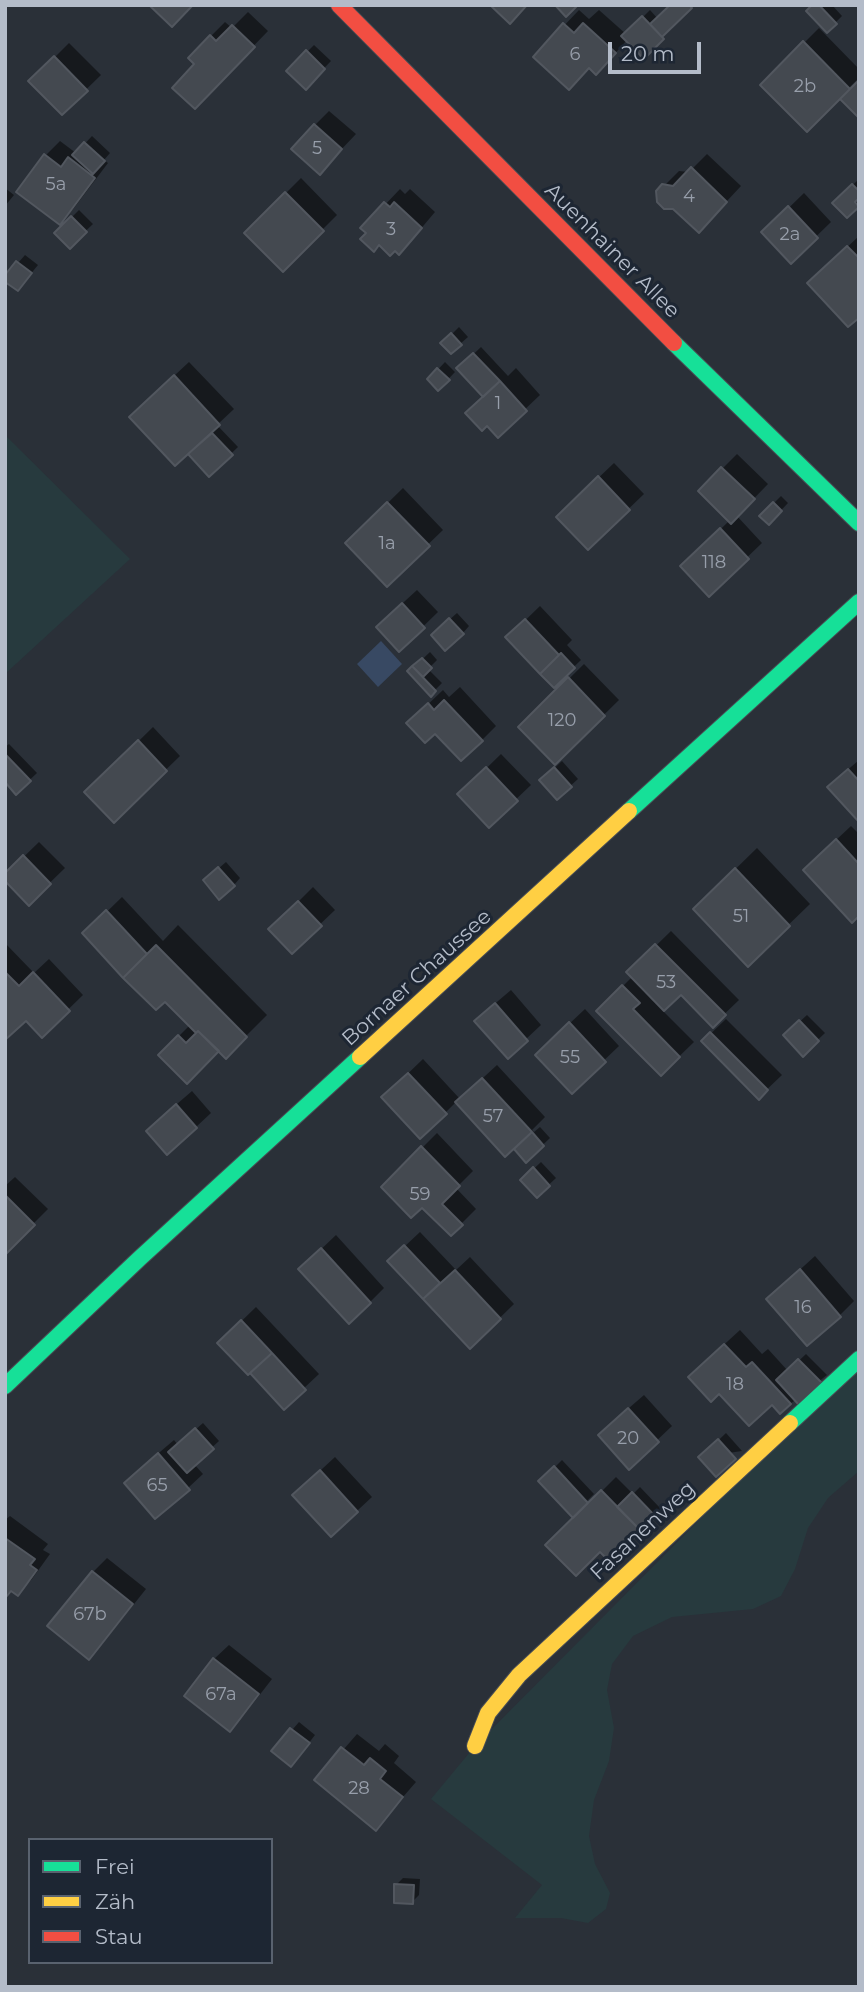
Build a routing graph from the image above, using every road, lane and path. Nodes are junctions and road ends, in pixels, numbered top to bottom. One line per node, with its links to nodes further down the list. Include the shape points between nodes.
1 (339, 5): 2 (street, Auenhainer Allee, via 695,365)
2 (859, 523)
3 (859, 602): 5 (street, Bornaer Chaussee)
4 (859, 1359): 6 (street, Fasanenweg, via 519,1675 488,1713)
5 (5, 1386)
6 (475, 1746)

